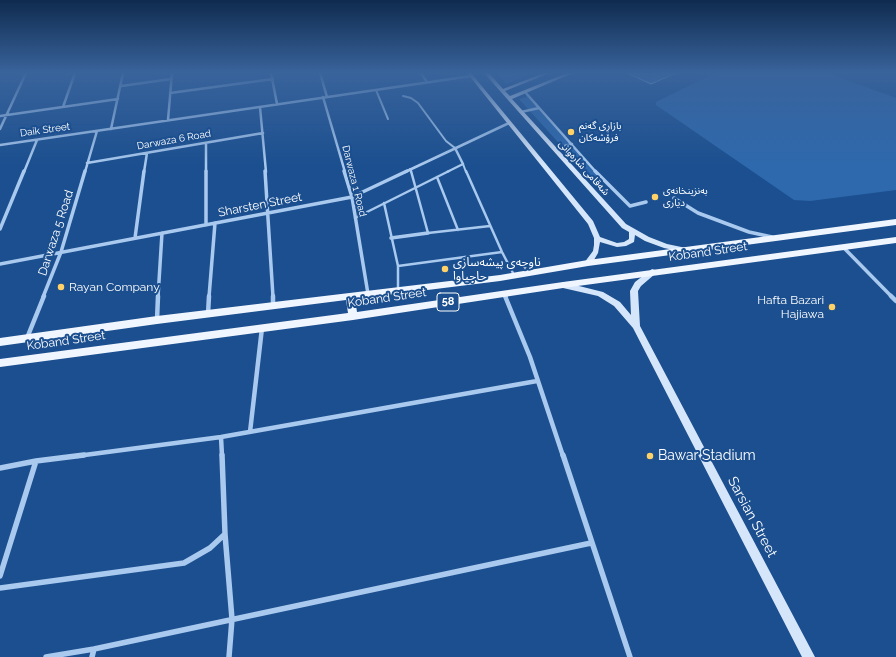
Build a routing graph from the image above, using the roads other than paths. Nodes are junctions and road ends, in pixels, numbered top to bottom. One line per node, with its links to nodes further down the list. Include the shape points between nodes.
1 (11, 104): 17 (street)
2 (64, 104): 13 (street)
3 (89, 104): 13 (street)
4 (117, 104): 22 (street)
5 (169, 104): 20 (street)
6 (277, 104): 14 (street, Daik Street)
7 (327, 104): 38 (street, Darwaza 1 Road)
8 (382, 104): 19 (lane)
9 (418, 104): 30 (lane, via 446,141)
10 (494, 104): 21 (main road)
11 (514, 104): 16 (main road, شەقامی شارەوانی)
12 (535, 104): 15 (street)
13 (63, 107): 17 (street)
14 (260, 107): 20 (street, Daik Street); 25 (street)
15 (539, 108): 16 (street); 28 (street)
16 (521, 112): 31 (main road, شەقامی شارەوانی)
17 (6, 115): 18 (street); 23 (street)
18 (0, 116)
19 (388, 119)
20 (168, 120): 22 (street, Daik Street)
21 (509, 122): 30 (street, Sharsten Street); 56 (main road, via 586,216)
22 (112, 128): 24 (street, Daik Street)
23 (0, 129)
24 (96, 131): 26 (street, Daik Street); 33 (street, Darwaza 5 Road)
25 (263, 133): 27 (street, Darwaza 6 Road); 42 (street)
26 (37, 140): 29 (street, Daik Street); 49 (street)
27 (206, 143): 32 (street, Darwaza 6 Road); 46 (street)
28 (572, 144): 31 (street); 40 (street, via 630,206)
29 (0, 145)
30 (455, 148): 34 (street); 35 (street, Sharsten Street)
31 (554, 149): 51 (main road, شەقامی شارەوانی, via 618,220)
32 (147, 153): 33 (street, Darwaza 6 Road); 54 (street)
33 (87, 163): 62 (street, Darwaza 5 Road)
34 (463, 164): 36 (lane); 47 (lane)
35 (410, 169): 37 (lane); 38 (street, Sharsten Street)
36 (437, 177): 37 (lane); 50 (lane)
37 (416, 188): 41 (lane); 53 (lane)
38 (352, 197): 42 (street, Sharsten Street); 43 (street, Darwaza 1 Road)
39 (674, 198): 57 (street, via 715,220 749,232)
40 (646, 202)
41 (384, 203): 43 (lane); 55 (lane)
42 (269, 213): 45 (street, Sharsten Street); 75 (street)
43 (355, 218): 72 (street, Darwaza 1 Road)
44 (896, 222): 48 (main road, Koband Street / 58)
45 (215, 223): 46 (street, Sharsten Street); 76 (street)
46 (206, 225): 52 (street, Sharsten Street)
47 (490, 226): 50 (lane); 63 (lane)
48 (850, 228): 57 (main road, Koband Street / 58); 59 (main road)
49 (0, 229)
50 (458, 230): 53 (lane)
51 (632, 231): 56 (main road, via 632,240 626,244 617,245); 61 (main road, شەقامی شارەوانی, via 656,243)
52 (162, 233): 54 (street, Sharsten Street); 78 (street)
53 (428, 233): 55 (street)
54 (135, 238): 62 (street, Sharsten Street)
55 (391, 238): 66 (lane)
56 (597, 238): 64 (main road, via 596,251)
57 (777, 238): 61 (main road, Koband Street / 58)
58 (896, 240): 59 (main road, Koband Street / 58)
59 (866, 244): 60 (main road, Koband Street / 58)
60 (843, 247): 67 (main road, Koband Street / 58); 74 (street)
61 (685, 250): 64 (main road, Koband Street / 58)
62 (61, 252): 65 (street, Sharsten Street); 81 (street, Darwaza 5 Road)
63 (502, 252): 66 (lane); 68 (lane)
64 (588, 263): 68 (main road, Koband Street / 58)
65 (0, 264)
66 (398, 266): 70 (lane)
67 (652, 272): 69 (main road, Koband Street / 58); 79 (main road, via 634,291)
68 (514, 275): 70 (main road, Koband Street / 58)
69 (563, 285): 71 (main road, Koband Street / 58); 79 (main road, via 600,294 617,304)
70 (398, 291): 72 (main road, Koband Street / 58)
71 (504, 293): 77 (main road, Koband Street / 58); 84 (street)
72 (368, 294): 73 (main road, Koband Street / 58)
73 (350, 297): 75 (main road, Koband Street / 58); 77 (main road)
74 (896, 301)
75 (273, 306): 76 (main road, Koband Street / 58)
76 (208, 314): 78 (main road, Koband Street / 58)
77 (352, 316): 80 (main road, Koband Street / 58)
78 (157, 320): 81 (main road, Koband Street / 58)
79 (636, 326): 99 (main road, Sarsian Street)
80 (262, 328): 83 (main road, Koband Street / 58); 85 (street)
81 (27, 338): 82 (main road, Koband Street / 58)
82 (0, 342)
83 (0, 364)
84 (537, 381): 85 (street); 90 (street)
85 (250, 432): 86 (street)
86 (222, 437): 87 (street); 89 (street)
87 (36, 462): 88 (street); 91 (street)
88 (0, 468)
89 (225, 534): 92 (street, via 210,548 184,563); 93 (street)
90 (591, 543): 93 (street); 98 (street)
91 (0, 576)
92 (0, 588)
93 (232, 619): 94 (street); 97 (street)
94 (94, 649): 95 (street); 96 (street)
95 (46, 657)
96 (92, 657)
97 (229, 657)
98 (630, 657)
99 (809, 657)

